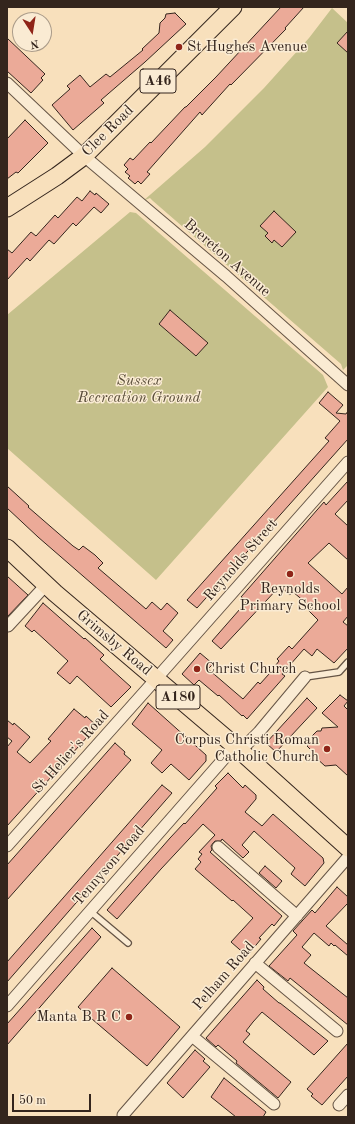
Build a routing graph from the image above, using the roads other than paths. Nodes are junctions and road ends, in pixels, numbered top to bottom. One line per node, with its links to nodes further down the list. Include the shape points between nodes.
1 (232, 7): 3 (main road, Clee Road / A46)
2 (7, 83): 3 (street, Brereton Avenue)
3 (84, 156): 4 (main road, Clee Road / A46); 5 (street, Brereton Avenue, via 226,276)
4 (7, 208)
5 (348, 385)
6 (348, 462): 12 (street, Reynolds Street)
7 (7, 548): 8 (main road, Grimsby Road / A180)
8 (46, 585): 9 (street); 12 (main road, Grimsby Road / A180)
9 (8, 626)
10 (348, 662): 11 (lane, via 339,672)
11 (305, 677): 13 (street, Tennyson Road, via 259,732)
12 (156, 679): 13 (main road, Grimsby Road / A180); 14 (street, St Helier's Road)
13 (238, 749): 16 (main road, Grimsby Road / A180); 18 (street, Tennyson Road)
14 (7, 846)
15 (218, 847): 19 (street)
16 (348, 848)
17 (348, 857): 19 (street, Pelham Road)
18 (90, 910): 20 (lane); 22 (street, Tennyson Road)
19 (297, 916): 21 (street, Pelham Road)
20 (128, 943)
21 (255, 963): 23 (street); 24 (street, Pelham Road)
22 (7, 1006)
23 (337, 1031)
24 (192, 1036): 26 (street); 28 (street, Pelham Road)
25 (348, 1095): 27 (street)
26 (274, 1104)
27 (339, 1105)
28 (123, 1115)

